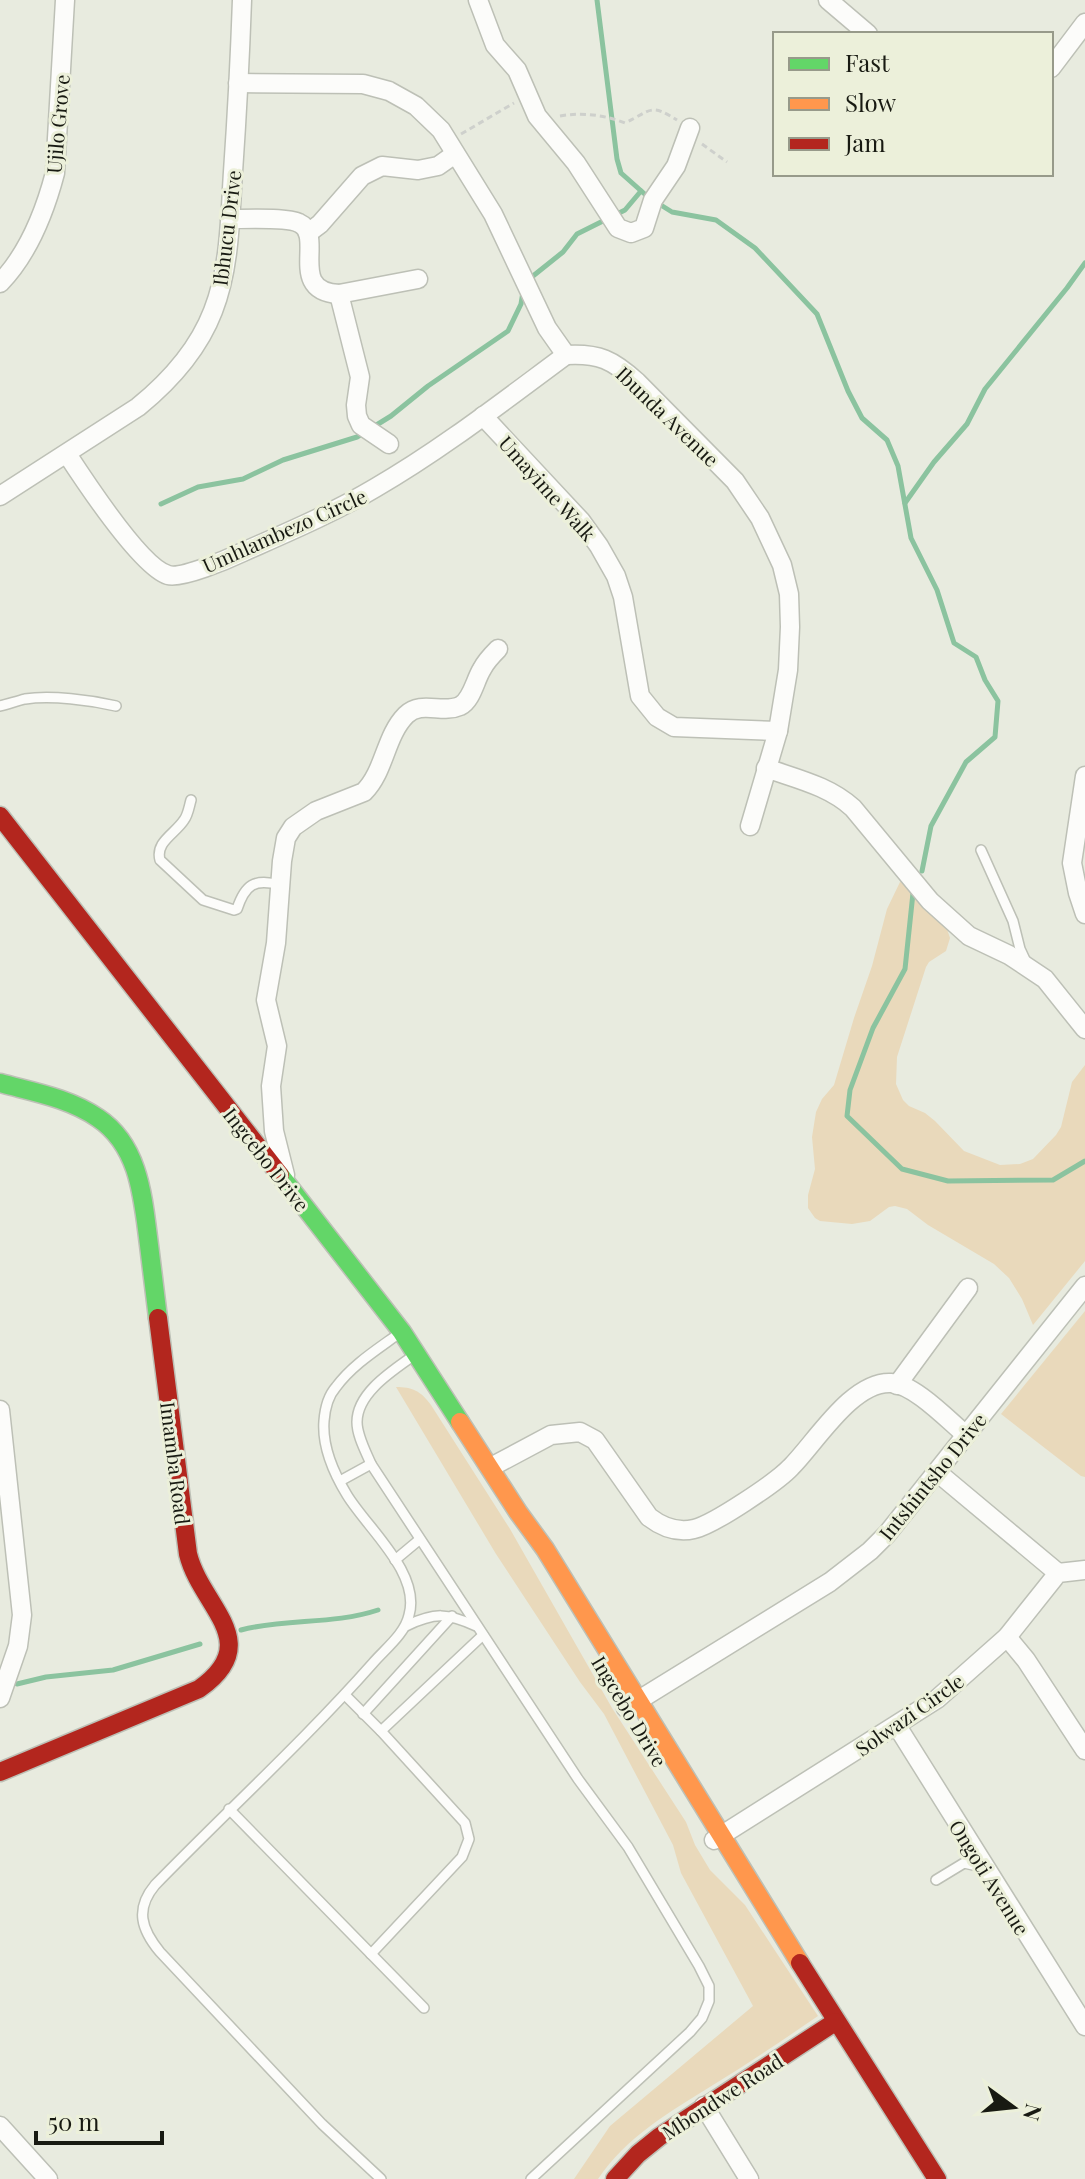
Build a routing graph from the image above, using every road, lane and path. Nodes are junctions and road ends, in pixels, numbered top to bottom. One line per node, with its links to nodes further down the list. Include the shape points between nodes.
1 (65, 0): 16 (street, Ujilo Grove, via 55,173 32,236)
2 (242, 0): 8 (street, Ibhucu Drive)
3 (478, 0): 9 (street, via 495,45 517,70)
4 (828, 0): 6 (street)
5 (1085, 23): 7 (street)
6 (866, 32)
7 (1053, 65)
8 (238, 83): 11 (street, via 376,87 416,106); 13 (street, Ibhucu Drive)
9 (537, 116): 10 (path, via 579,113 625,123 660,109); 10 (street, via 576,163 618,228 631,233 644,228); 11 (path, via 515,103)
10 (690, 128): 12 (path)
11 (451, 148): 14 (street, via 438,166 382,166 362,176); 18 (street, via 493,214 547,328)
12 (727, 162)
13 (230, 219): 14 (street, via 293,221); 21 (street, Ibhucu Drive, via 217,300 191,352 138,407)
14 (308, 233): 17 (street, via 312,279 321,290)
15 (418, 279): 17 (street)
16 (0, 283)
17 (339, 294): 20 (street, via 360,377 357,416 361,425)
18 (566, 355): 19 (street, Umhlambezo Circle); 26 (street, Ibunda Avenue, via 585,354 620,367 735,481 760,518 789,594 788,670)
19 (483, 416): 21 (street, Umhlambezo Circle, via 377,487 321,517 177,576 157,570 141,555); 26 (street, Umayime Walk, via 599,546 623,597 640,696 657,717 674,727)
20 (389, 444)
21 (67, 454): 22 (street, Ibhucu Drive)
22 (0, 496)
23 (498, 649): 33 (street, via 463,704 412,709 364,792 316,811 293,827 286,838)
24 (0, 706): 25 (lane, via 42,698)
25 (116, 706)
26 (778, 731): 27 (street, Ibunda Avenue)
27 (766, 768): 31 (street, Ibunda Avenue); 35 (street, via 842,798 949,919 969,936)
28 (1085, 776): 34 (street, via 1072,863)
29 (191, 800): 33 (lane, via 184,820 158,852 186,885 203,900 234,910 254,884)
30 (0, 816): 38 (main road, Ingcebo Drive)
31 (750, 826)
32 (981, 850): 35 (lane)
33 (280, 885): 38 (street, via 266,1000 277,1046 271,1086 274,1131)
34 (1085, 914)
35 (1028, 967): 36 (street, via 1045,979)
36 (1085, 1029)
37 (0, 1083): 66 (main road, Imamba Road, via 82,1109 106,1125 129,1153 141,1190 189,1561 223,1619 229,1642 225,1665 199,1689)
38 (287, 1185): 41 (main road, Ingcebo Drive)
39 (1085, 1286): 45 (street, Intshintsho Drive)
40 (968, 1288): 43 (street)
41 (402, 1332): 42 (main road, Ingcebo Drive); 49 (lane, via 350,1371 325,1408 324,1443)
42 (416, 1353): 46 (lane, via 369,1394 358,1412 357,1427); 47 (main road, Ingcebo Drive)
43 (897, 1385): 45 (street); 47 (street, via 861,1391 789,1469 696,1529 666,1528 649,1517 595,1440 580,1432 551,1435)
44 (0, 1410): 60 (street, via 22,1615 18,1646)
45 (966, 1435): 48 (street, Intshintsho Drive)
46 (371, 1464): 49 (lane); 50 (lane)
47 (491, 1467): 61 (main road, Ingcebo Drive, via 545,1549)
48 (937, 1472): 53 (street); 61 (street, Intshintsho Drive, via 887,1534 830,1582)
49 (340, 1481): 51 (lane)
50 (419, 1540): 51 (lane); 56 (lane)
51 (395, 1560): 55 (lane, via 410,1592)
52 (1085, 1570): 53 (street)
53 (1058, 1573): 58 (street, Solwazi Circle)
54 (452, 1616): 55 (lane, via 428,1617); 56 (lane); 62 (lane)
55 (406, 1626): 59 (lane)
56 (476, 1626): 57 (lane)
57 (483, 1635): 64 (lane); 79 (lane, via 628,1847 709,1986 702,2018 690,2032)
58 (1007, 1637): 63 (street, Solwazi Circle, via 937,1699); 65 (street)
59 (345, 1695): 62 (lane); 67 (lane)
60 (0, 1698)
61 (632, 1705): 68 (main road, Ingcebo Drive)
62 (363, 1714): 64 (lane)
63 (897, 1726): 68 (street, Solwazi Circle); 69 (street, Ongoti Avenue)
64 (381, 1731): 71 (lane, via 465,1823 469,1839 454,1867)
65 (1085, 1750)
66 (0, 1772)
67 (229, 1809): 71 (lane); 78 (lane, via 147,1896 147,1934 322,2124)
68 (716, 1838): 73 (main road, Ingcebo Drive, via 751,1882)
69 (985, 1868): 70 (lane, via 964,1863); 74 (street, Ongoti Avenue)
70 (936, 1880)
71 (371, 1954): 72 (lane)
72 (424, 2008)
73 (835, 2022): 75 (main road, Mbondwe Road); 82 (main road, Ingcebo Drive)
74 (1085, 2026)
75 (704, 2106): 80 (main road, Mbondwe Road, via 638,2154); 81 (street)
76 (0, 2126): 77 (street)
77 (48, 2179)
78 (381, 2179)
79 (531, 2179)
80 (615, 2179)
81 (749, 2179)
82 (937, 2179)

